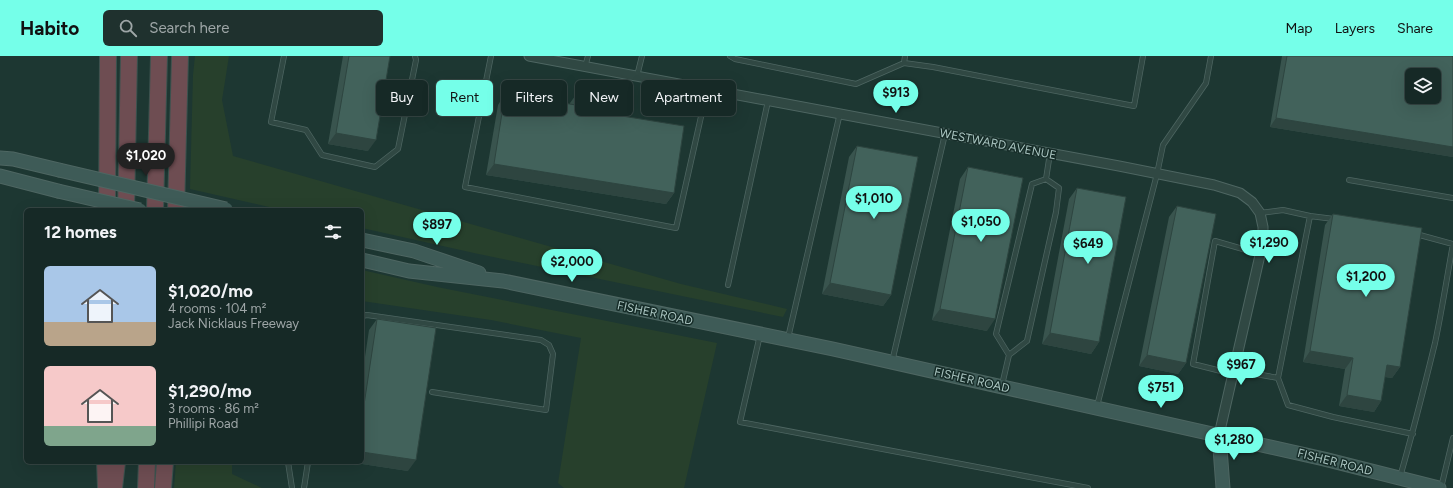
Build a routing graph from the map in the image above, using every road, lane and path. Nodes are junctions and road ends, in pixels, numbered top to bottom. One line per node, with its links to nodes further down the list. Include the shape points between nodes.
1 (108, 56): 31 (highway)
2 (129, 56): 32 (highway)
3 (159, 56): 34 (highway)
4 (182, 56): 35 (highway)
5 (284, 56): 6 (lane, via 271,122 306,130 322,154 374,167 398,149)
6 (415, 56)
7 (491, 56): 22 (lane, via 465,187 676,228)
8 (529, 56): 16 (street, WESTWARD AVENUE)
9 (588, 56): 16 (lane)
10 (642, 56): 17 (lane)
11 (730, 56): 15 (lane, via 856,84)
12 (905, 56): 15 (lane)
13 (1143, 56): 15 (lane, via 1134,106)
14 (1211, 56): 26 (lane, via 1206,83 1163,145)
15 (904, 63)
16 (585, 67): 17 (street, WESTWARD AVENUE)
17 (637, 76): 18 (street, WESTWARD AVENUE)
18 (657, 80)
19 (736, 95): 20 (street, WESTWARD AVENUE)
20 (768, 101): 21 (street, WESTWARD AVENUE); 45 (lane)
21 (840, 113): 23 (street, WESTWARD AVENUE); 48 (lane)
22 (701, 116)
23 (945, 134): 24 (street, WESTWARD AVENUE); 50 (lane)
24 (1050, 153): 26 (street, WESTWARD AVENUE); 28 (lane)
25 (0, 158): 36 (main road, bridge)
26 (1157, 174): 37 (street, WESTWARD AVENUE, via 1240,193 1252,202); 55 (lane)
27 (0, 176): 33 (main road, bridge)
28 (1046, 179): 49 (lane, via 1032,184 996,334); 49 (lane, via 1059,188 1056,212 1027,341)
29 (1349, 180): 30 (lane)
30 (1453, 198)
31 (107, 208)
32 (126, 208)
33 (131, 208)
34 (154, 208)
35 (176, 208)
36 (220, 208)
37 (1260, 213): 38 (lane, via 1283,210); 42 (street, via 1263,242)
38 (1310, 216): 39 (lane); 52 (lane)
39 (1336, 219)
40 (1414, 234): 56 (lane, via 1453,244 1435,343)
41 (364, 240): 44 (main road, FISHER ROAD, via 414,251)
42 (1260, 254): 51 (street); 51 (lane, via 1216,241 1193,364)
43 (364, 260): 44 (main road, FISHER ROAD, via 409,271)
44 (503, 281): 47 (main road, FISHER ROAD)
45 (728, 285)
46 (364, 316): 54 (lane, via 541,340 549,345 553,354 546,410)
47 (760, 334): 48 (main road, FISHER ROAD); 72 (lane, via 740,422)
48 (788, 340): 50 (main road, FISHER ROAD)
49 (1009, 355): 53 (lane)
50 (892, 362): 53 (main road, FISHER ROAD)
51 (1234, 372): 52 (lane); 57 (street)
52 (1278, 378): 56 (lane, via 1288,406)
53 (1002, 387): 55 (main road, FISHER ROAD)
54 (432, 392)
55 (1097, 408): 57 (main road, FISHER ROAD)
56 (1413, 434): 65 (lane)
57 (1219, 435): 65 (main road, FISHER ROAD); 73 (main road)
58 (1453, 438): 74 (lane)
59 (105, 464): 66 (highway)
60 (117, 464): 67 (highway)
61 (147, 464): 68 (highway)
62 (165, 464): 69 (highway)
63 (288, 464): 70 (lane)
64 (308, 464): 71 (lane)
65 (1400, 478): 74 (main road, FISHER ROAD)
66 (106, 488)
67 (114, 488)
68 (146, 488)
69 (163, 488)
70 (292, 488)
71 (304, 488)
72 (1088, 488)
73 (1223, 488)
74 (1440, 488)

